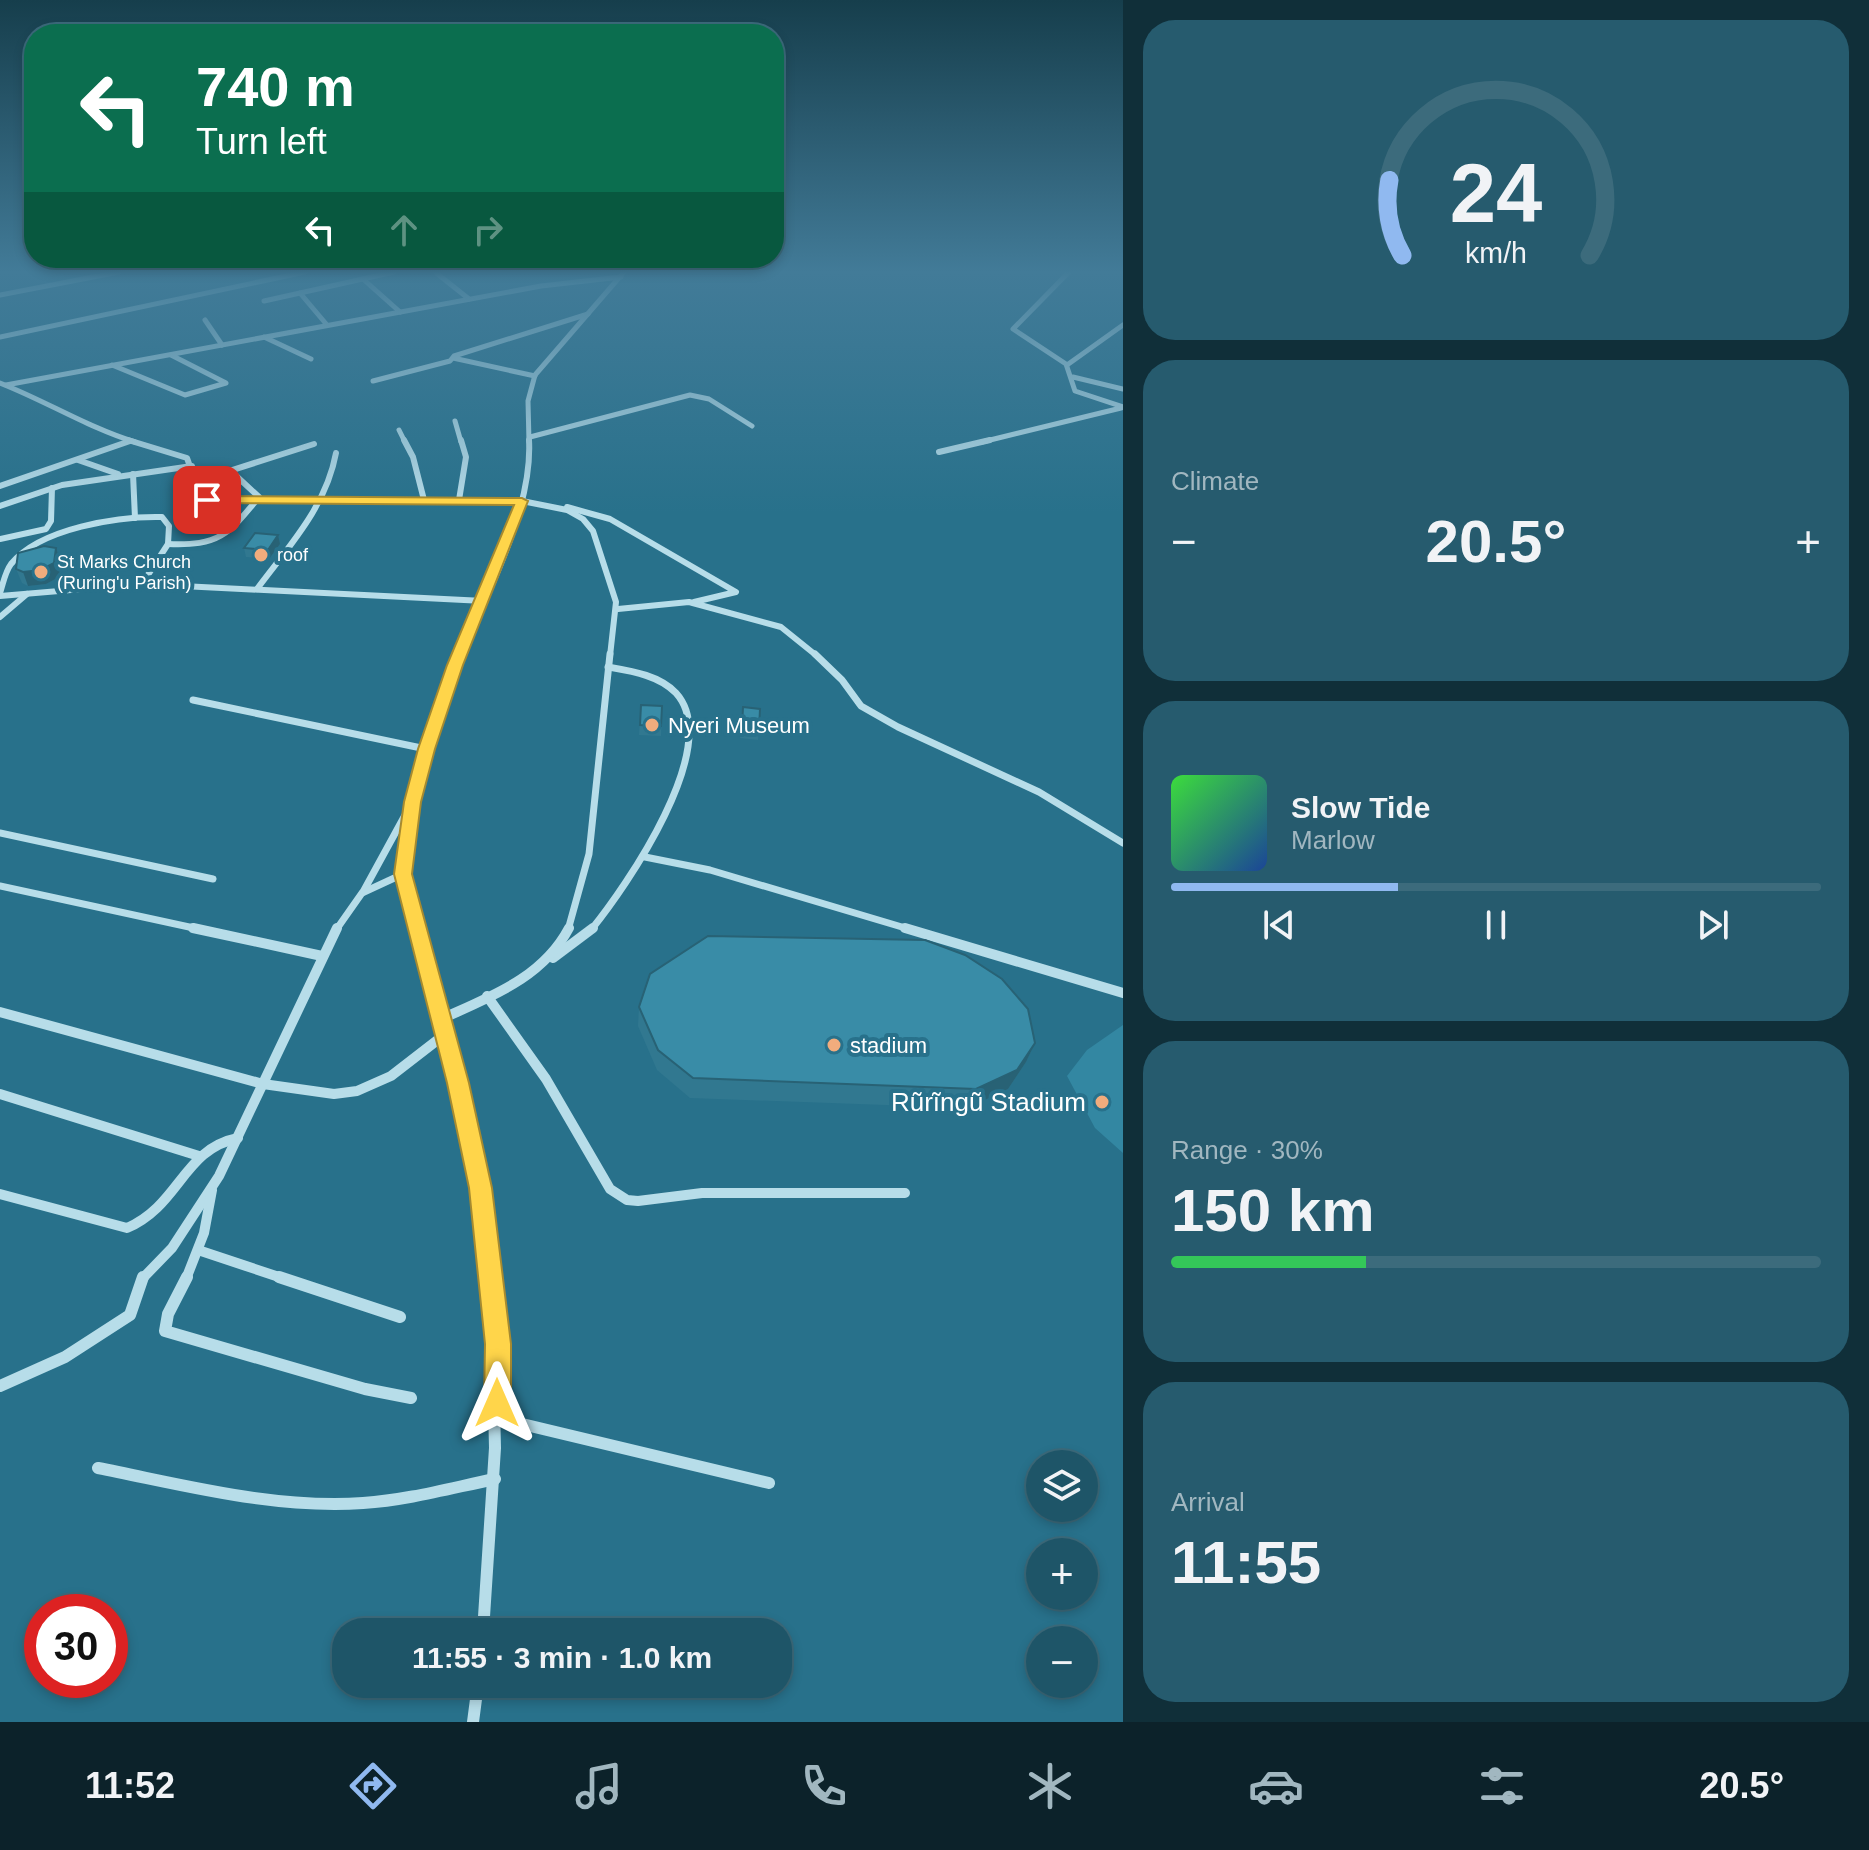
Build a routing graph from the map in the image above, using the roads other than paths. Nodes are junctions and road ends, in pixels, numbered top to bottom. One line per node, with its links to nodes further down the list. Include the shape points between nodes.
1 (180, 352): 7 (street)
2 (297, 352): 9 (street)
3 (470, 352): 8 (street)
4 (555, 352): 12 (street)
5 (1049, 352): 11 (street)
6 (1085, 352): 11 (street)
7 (171, 354): 10 (street); 10 (street, via 226,383 194,395 178,394)
8 (453, 358): 12 (street); 14 (street)
9 (311, 359)
10 (112, 365): 15 (street)
11 (1067, 365): 13 (street)
12 (535, 376): 21 (street, via 527,400)
13 (1073, 377): 16 (street); 17 (street, via 1076,392)
14 (373, 381)
15 (3, 384): 22 (street, via 91,428)
16 (1123, 389)
17 (1123, 407): 24 (street)
18 (455, 421): 35 (street, via 466,457)
19 (752, 426): 21 (street, via 709,399 690,395)
20 (399, 430): 34 (street, via 413,457)
21 (530, 437): 38 (street, via 530,472)
22 (131, 441): 26 (street); 27 (street, via 187,458)
23 (314, 444): 28 (street)
24 (939, 452)
25 (336, 453): 37 (street, via 336,469)
26 (77, 460): 30 (street); 32 (street)
27 (192, 466): 29 (street); 31 (street)
28 (232, 472): 31 (street); 36 (street, via 258,495)
29 (133, 474): 30 (street); 41 (street)
30 (122, 476): 33 (street)
31 (198, 481): 36 (street, via 200,495 207,500)
32 (0, 486)
33 (52, 488): 39 (street); 42 (street, via 46,529)
34 (424, 500): 35 (street); 37 (street)
35 (459, 500): 38 (street)
36 (255, 501): 37 (street); 43 (street, via 221,540)
37 (321, 501): 45 (street)
38 (522, 501): 40 (street); 49 (street)
39 (0, 506)
40 (551, 506): 50 (street, via 610,519 736,592); 51 (street, via 570,511 589,525 603,549)
41 (135, 518): 43 (street, via 167,520); 48 (street, via 75,529 29,551 8,569)
42 (0, 539)
43 (168, 544): 44 (street)
44 (142, 584): 45 (street); 46 (street)
45 (257, 589): 49 (street)
46 (28, 593): 48 (street); 52 (street)
47 (280, 593): 49 (street)
48 (0, 594)
49 (484, 601): 55 (street)
50 (689, 602): 51 (street); 58 (street, via 781,627 842,680 861,706 1039,792)
51 (618, 609): 53 (street)
52 (0, 617)
53 (608, 667): 59 (street, via 643,674 673,691 688,722 674,793); 65 (street, via 590,848 570,923 559,947)
54 (193, 700): 55 (street)
55 (426, 749): 56 (street)
56 (412, 802): 60 (street); 63 (street)
57 (0, 833): 61 (street)
58 (1123, 843)
59 (645, 857): 65 (street, via 585,937); 66 (street, via 710,870)
60 (403, 874): 63 (street); 69 (street)
61 (213, 879)
62 (0, 886): 64 (street)
63 (362, 893): 64 (street)
64 (322, 956): 71 (street)
65 (536, 969): 67 (street)
66 (1123, 993)
67 (487, 996): 69 (street); 76 (street, via 618,1196 638,1201 702,1193)
68 (2, 1016): 71 (street)
69 (439, 1020): 70 (street)
70 (444, 1035): 71 (street, via 391,1076 357,1091 323,1094); 82 (street, via 488,1235 498,1344)
71 (263, 1084): 73 (street)
72 (0, 1094): 74 (street)
73 (238, 1138): 74 (street, via 215,1142); 75 (street)
74 (199, 1156): 77 (street, via 154,1218 127,1228)
75 (213, 1185): 78 (street, via 207,1235); 80 (street, via 172,1248 143,1277 130,1315 65,1357)
76 (905, 1193)
77 (0, 1194)
78 (198, 1250): 79 (street); 81 (street, via 165,1331)
79 (400, 1317)
80 (0, 1386)
81 (411, 1398)
82 (497, 1418): 84 (street); 85 (street)
83 (98, 1468): 84 (street, via 290,1503 365,1503)
84 (495, 1479): 86 (street)
85 (769, 1483)
86 (484, 1618)
87 (476, 1698): 88 (street)
88 (473, 1722)

